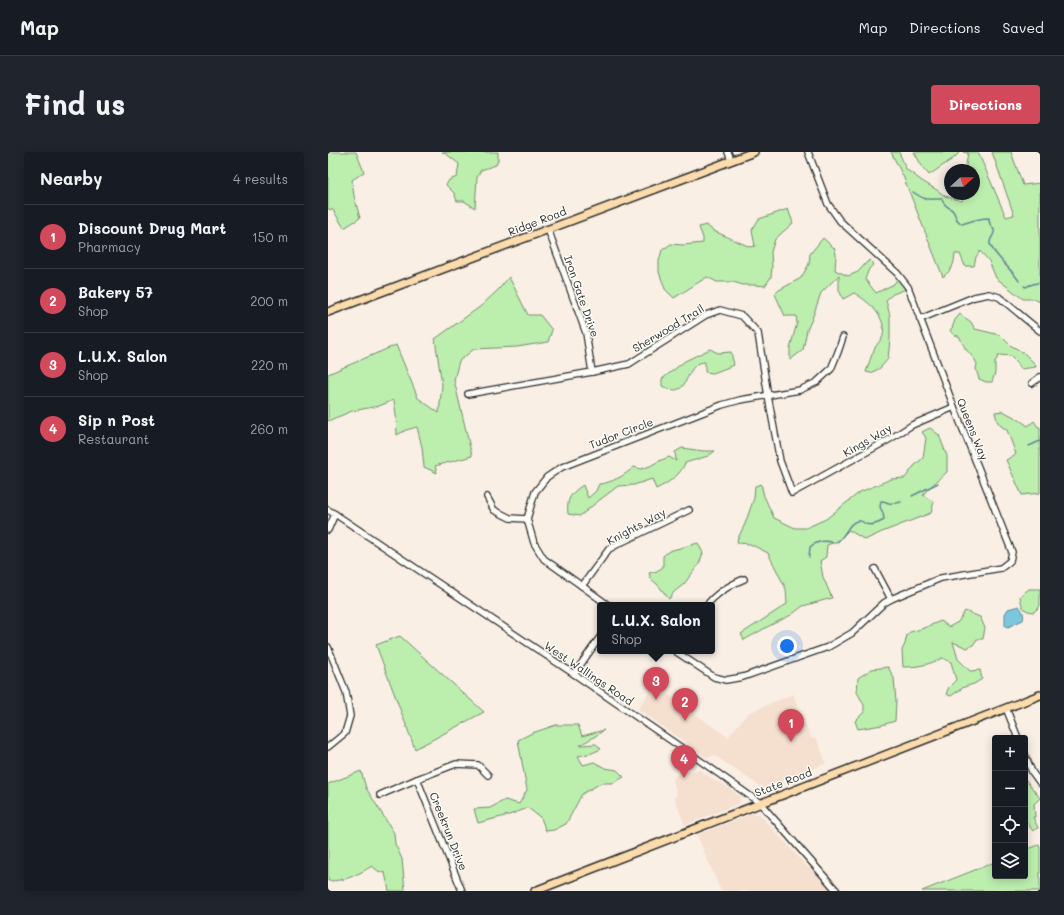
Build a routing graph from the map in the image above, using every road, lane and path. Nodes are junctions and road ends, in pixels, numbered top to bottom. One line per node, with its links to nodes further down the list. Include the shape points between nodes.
1 (728, 152): 4 (street)
2 (754, 152): 4 (main road, Ridge Road)
3 (808, 152): 7 (street, Queens Way, via 828,204 840,220 897,273 908,287)
4 (731, 160): 5 (main road, Ridge Road)
5 (548, 229): 6 (main road, Ridge Road); 10 (street, Iron Gate Drive, via 586,332)
6 (328, 312)
7 (920, 319): 8 (street, via 974,297 989,294 1000,297); 15 (street, Queens Way)
8 (1040, 331)
9 (843, 337): 14 (street, Tudor Circle, via 831,369 817,382 800,390)
10 (592, 372): 13 (street, Sherwood Trail); 14 (street, Sherwood Trail, via 629,364 706,315 720,310 742,316 758,333)
11 (1040, 377): 12 (street)
12 (1032, 383)
13 (468, 394)
14 (768, 396): 16 (street, Sherwood Trail, via 780,461); 21 (street, Tudor Circle, via 722,405 562,467 547,477 535,492)
15 (954, 407): 16 (street, Kings Way, via 912,425); 26 (street, Queens Way, via 1012,552 1010,561 1001,568 941,578)
16 (792, 493)
17 (487, 497): 21 (street, via 494,510 510,518)
18 (328, 510): 20 (street, West Wallings Road)
19 (689, 510): 25 (street, Knights Way, via 610,549)
20 (335, 514): 22 (street); 32 (street, West Wallings Road)
21 (528, 519): 25 (street, Tudor Circle, via 534,543 544,559)
22 (328, 530)
23 (874, 569): 26 (street)
24 (744, 579): 28 (street, via 730,585)
25 (582, 586): 27 (street, Tudor Circle)
26 (891, 599): 31 (street, Queens Way, via 852,633 828,647 743,676 726,680 714,677)
27 (604, 602)
28 (709, 602)
29 (597, 641): 32 (street)
30 (328, 647): 36 (street, via 346,692 350,716 345,733)
31 (680, 654)
32 (574, 674): 42 (street, West Wallings Road)
33 (1040, 695): 34 (main road, State Road)
34 (1006, 708): 35 (street); 42 (main road, State Road)
35 (1017, 735)
36 (328, 746)
37 (1028, 762): 40 (street)
38 (488, 775): 39 (street, via 478,765 456,764)
39 (417, 779): 41 (street); 43 (street, Creekrun Drive)
40 (1040, 783)
41 (380, 795)
42 (760, 803): 44 (main road, State Road); 45 (street, West Wallings Road)
43 (462, 891)
44 (535, 891)
45 (837, 891)

